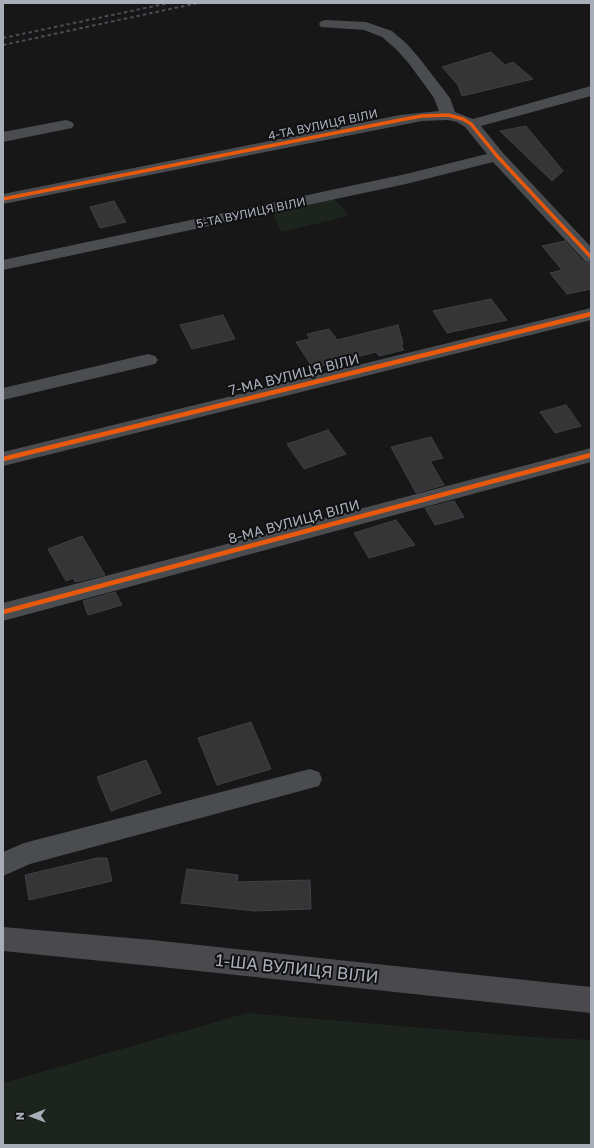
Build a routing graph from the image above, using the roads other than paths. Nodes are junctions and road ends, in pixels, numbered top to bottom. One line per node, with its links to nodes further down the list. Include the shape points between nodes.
1 (326, 24): 3 (street, via 366,26 386,34 415,62 442,98)
2 (591, 92): 4 (street)
3 (448, 115): 4 (street, 4-ТА ВУЛИЦЯ ВІЛИ); 8 (street, 4-ТА ВУЛИЦЯ ВІЛИ, via 400,120)
4 (471, 124): 7 (street, 4-ТА ВУЛИЦЯ ВІЛИ)
5 (66, 125): 6 (street)
6 (3, 137)
7 (497, 156): 9 (street, 4-ТА ВУЛИЦЯ ВІЛИ); 10 (street, 5-ТА ВУЛИЦЯ ВІЛИ, via 406,180)
8 (3, 199)
9 (591, 257)
10 (3, 265)
11 (591, 314): 15 (street, 7-МА ВУЛИЦЯ ВІЛИ)
12 (148, 360): 13 (street)
13 (3, 394)
14 (591, 455): 16 (street, 8-МА ВУЛИЦЯ ВІЛИ)
15 (3, 459)
16 (3, 612)
17 (310, 779): 18 (street, via 24,854)
18 (3, 865)
19 (3, 939): 20 (main road, 1-ША ВУЛИЦЯ ВІЛИ)
20 (591, 1000)

